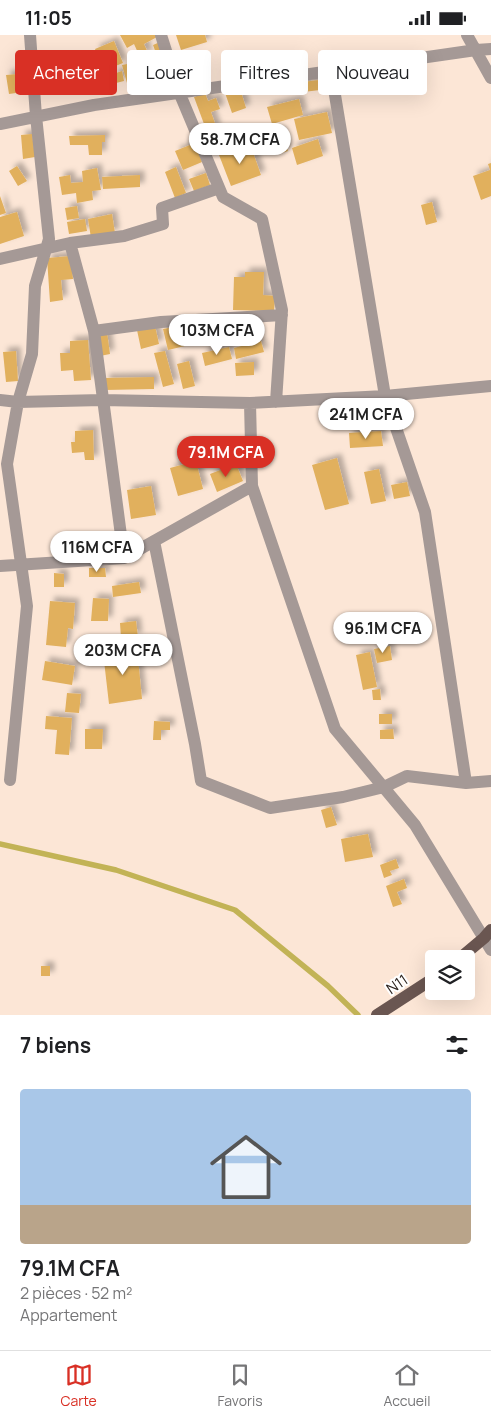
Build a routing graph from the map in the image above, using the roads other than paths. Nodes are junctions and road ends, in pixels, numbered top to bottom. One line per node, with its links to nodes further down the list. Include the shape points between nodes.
1 (30, 35): 14 (street)
2 (161, 35): 5 (street)
3 (467, 35): 6 (street)
4 (491, 49): 6 (street)
5 (166, 50)
6 (476, 50): 7 (street); 9 (street)
7 (427, 57)
8 (318, 73): 10 (street)
9 (491, 78)
10 (211, 88)
11 (159, 95): 14 (street)
12 (180, 95): 16 (street)
13 (335, 95): 23 (street)
14 (36, 116): 15 (street); 18 (street, via 49,239)
15 (0, 124)
16 (219, 188): 17 (street, via 162,209 163,224 124,236); 20 (street, via 222,197 262,219)
17 (70, 243): 18 (street); 21 (street)
18 (46, 249): 19 (street); 26 (street, via 35,286 32,354)
19 (0, 259)
20 (282, 315): 21 (street, via 160,322); 27 (street)
21 (94, 331): 25 (street)
22 (491, 386): 23 (street)
23 (385, 397): 27 (street); 36 (street, via 425,511)
24 (0, 399): 26 (street)
25 (102, 400): 26 (street); 28 (street); 31 (street)
26 (18, 401): 32 (street, via 7,464)
27 (276, 402): 28 (street)
28 (250, 403): 29 (street)
29 (252, 486): 30 (street); 37 (street, via 335,729)
30 (154, 541): 31 (street); 37 (street, via 201,781 270,808)
31 (124, 558): 32 (street)
32 (21, 564): 33 (street); 34 (street, via 27,606)
33 (0, 566)
34 (10, 780)
35 (491, 781): 36 (street)
36 (466, 783): 37 (street, via 407,776)
37 (384, 787): 38 (street, via 416,825)
38 (488, 934): 39 (main road); 40 (street)
39 (469, 950)
40 (491, 950)
41 (425, 984): 42 (main road, N11)
42 (378, 1015)

